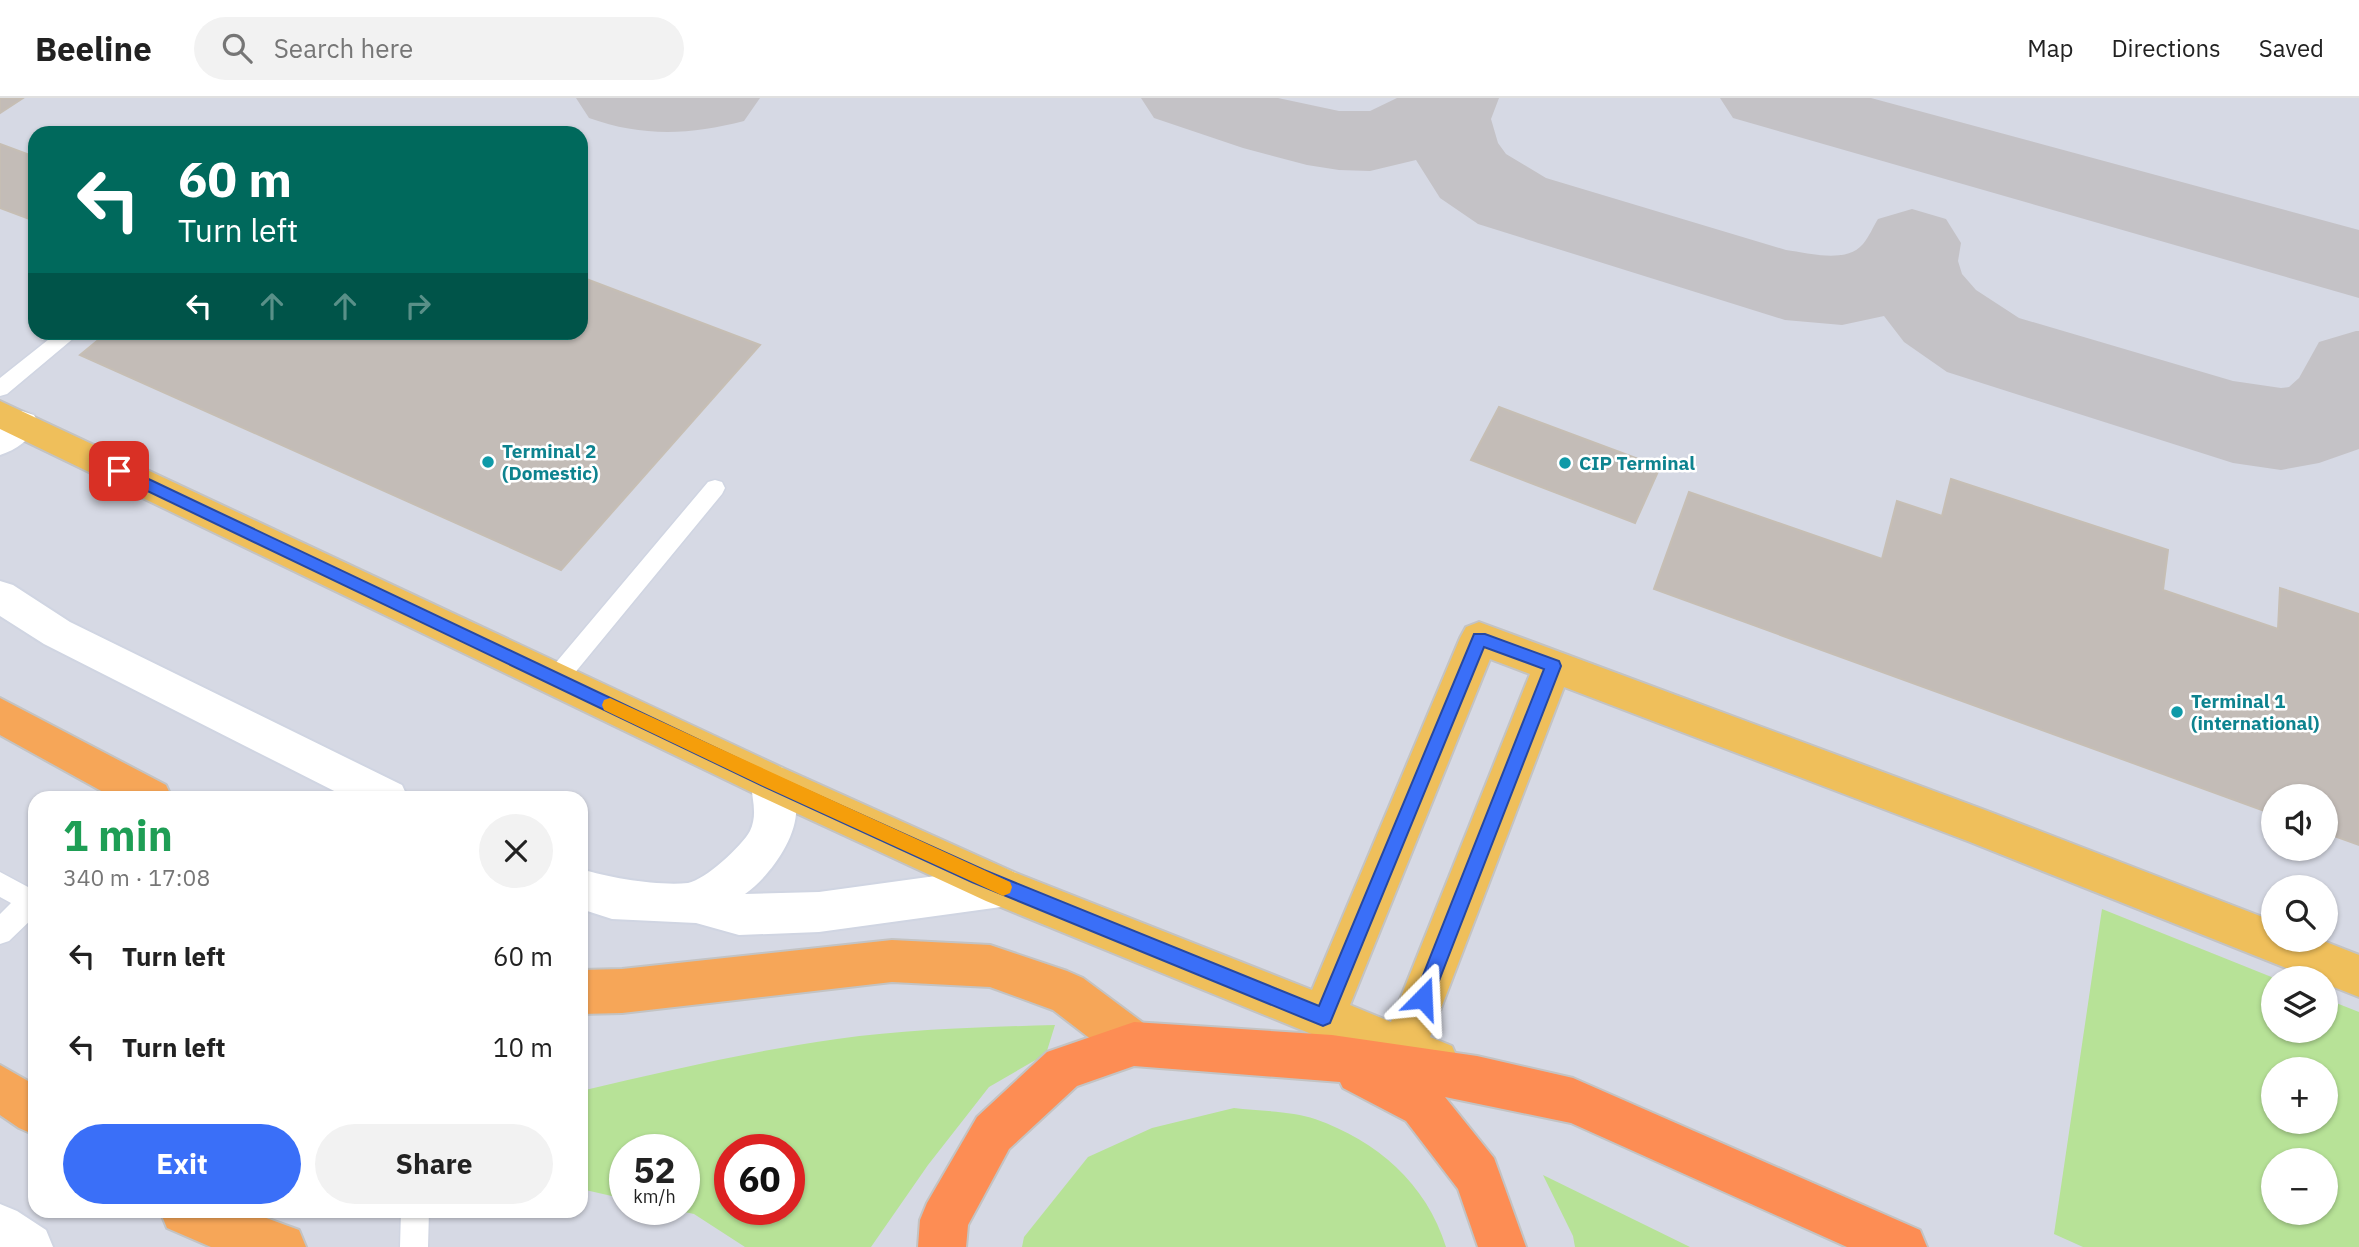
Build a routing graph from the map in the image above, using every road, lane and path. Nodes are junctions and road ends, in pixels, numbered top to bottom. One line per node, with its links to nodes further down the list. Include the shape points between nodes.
1 (62, 340): 2 (lane)
2 (0, 389)
3 (7, 427): 7 (main road)
4 (715, 488): 7 (lane)
5 (0, 596): 11 (main road, via 57,633)
6 (1553, 666): 19 (main road); 22 (main road, via 1479,638); 24 (main road)
7 (556, 679): 9 (main road)
8 (0, 715): 10 (highway)
9 (769, 781): 13 (main road); 16 (main road, via 776,811 761,852 742,874)
10 (132, 791)
11 (374, 791)
12 (0, 884): 15 (lane)
13 (1001, 887): 16 (main road, via 820,912 739,915); 22 (main road)
14 (588, 891): 16 (main road, via 612,899)
15 (28, 898)
16 (696, 903)
17 (28, 905): 18 (lane)
18 (0, 932)
19 (2359, 976)
20 (601, 992): 21 (lane); 23 (highway, via 892,961 990,966 1067,993)
21 (588, 1004)
22 (1328, 1037): 23 (highway); 24 (main road); 25 (highway); 35 (highway, via 1422,1105 1477,1175)
23 (1134, 1044): 34 (highway, via 1063,1068 993,1133 944,1220)
24 (1403, 1049): 25 (main road)
25 (1477, 1079): 36 (highway, via 1573,1101)
26 (0, 1088): 27 (highway)
27 (28, 1107)
28 (196, 1218): 32 (highway)
29 (415, 1218): 33 (lane)
30 (0, 1228): 31 (main road)
31 (29, 1247)
32 (282, 1247)
33 (414, 1247)
34 (942, 1247)
35 (1502, 1247)
36 (1903, 1247)

